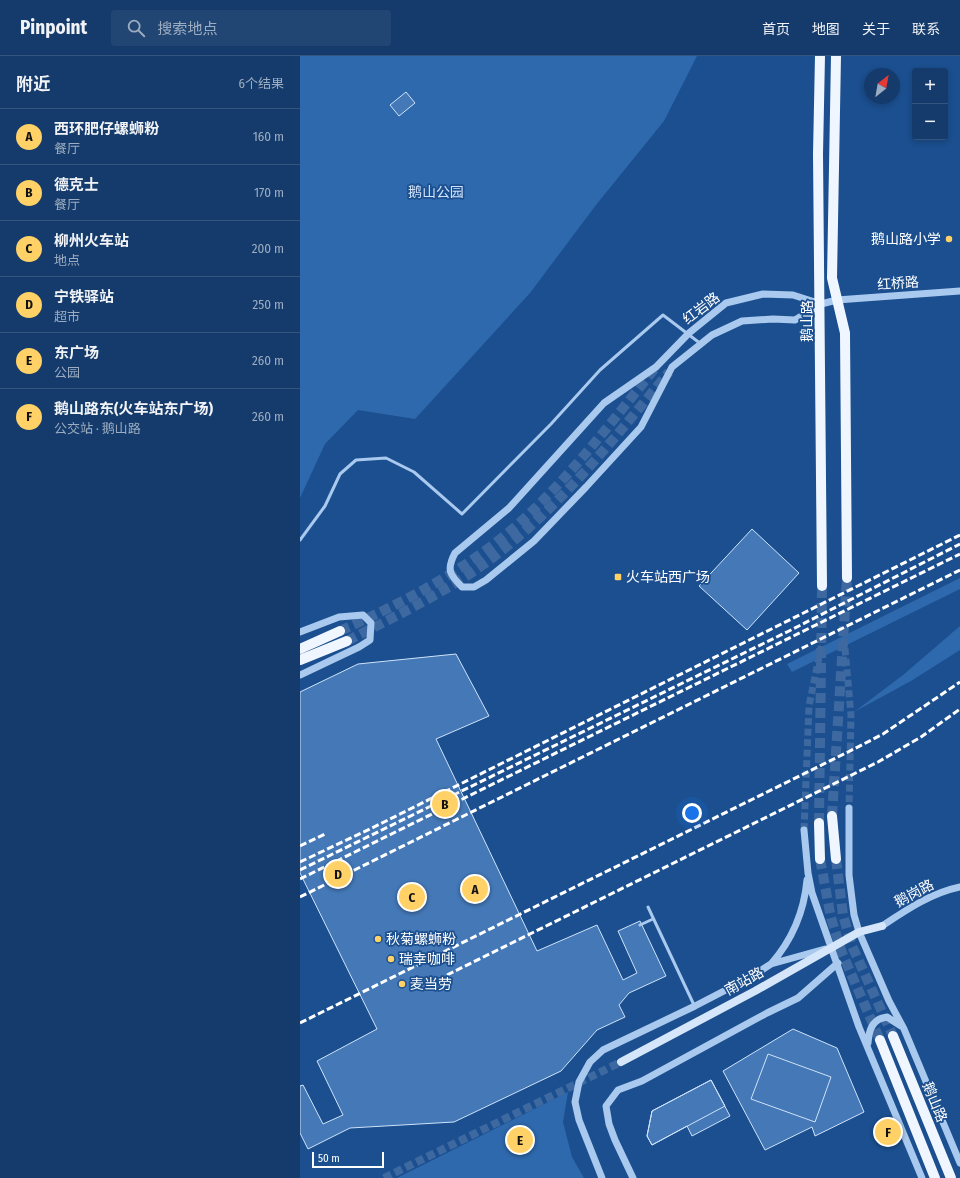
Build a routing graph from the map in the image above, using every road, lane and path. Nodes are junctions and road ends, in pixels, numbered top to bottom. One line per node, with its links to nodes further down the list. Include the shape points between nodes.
1 (820, 56): 5 (main road, 鹅山路, via 818,154)
2 (836, 56): 4 (main road, via 832,278)
3 (960, 291): 4 (street, 红桥路)
4 (837, 300): 5 (street, 红岩路); 9 (main road, via 845,333)
5 (821, 304): 6 (street, 红岩路, via 793,295 763,294 726,303); 7 (street, 红岩路, via 795,320 742,321 712,335); 10 (main road, 鹅山路)
6 (689, 333): 7 (lane); 7 (street, 红岩路, via 656,367 604,403 509,508 455,553 449,568 452,577 462,587 474,587 498,572 534,541 641,428 672,367); 8 (lane, via 663,315 600,370 462,514 414,472 386,458 356,460 340,474 325,506)
7 (701, 344)
8 (300, 540)
9 (847, 578)
10 (822, 586)
11 (340, 631): 14 (main road)
12 (300, 632): 16 (street, via 339,618 363,615 371,623 370,640)
13 (347, 641): 15 (main road)
14 (300, 648)
15 (300, 660)
16 (300, 675)
17 (849, 808): 29 (street, via 849,875 854,914)
18 (832, 816): 22 (main road)
19 (818, 823): 21 (main road)
20 (804, 830): 23 (street)
21 (820, 859)
22 (836, 859)
23 (808, 873): 30 (street, via 812,893); 32 (street, via 800,918 780,954)
24 (960, 887): 28 (street, 鹅岗路, via 948,889 914,905)
25 (648, 907): 26 (lane)
26 (653, 919): 27 (lane); 33 (lane)
27 (640, 925)
28 (882, 926): 29 (main road, 南站路)
29 (860, 932): 30 (main road, 南站路); 34 (street, via 889,1001)
30 (831, 947): 31 (street); 32 (street); 38 (main road, 南站路, via 755,991)
31 (838, 963): 37 (street); 41 (street, via 798,998 642,1080 618,1090 606,1106 608,1124)
32 (771, 964): 33 (street)
33 (695, 1006): 40 (street, via 604,1050 590,1062 579,1082 575,1102 579,1120)
34 (904, 1029): 37 (street, via 891,1018 881,1018 870,1029); 39 (street)
35 (893, 1036): 44 (main road, 鹅山路)
36 (880, 1040): 43 (main road, 鹅山路)
37 (868, 1044): 42 (street)
38 (620, 1062)
39 (960, 1163)
40 (602, 1178)
41 (633, 1178)
42 (922, 1178)
43 (935, 1178)
44 (951, 1178)

